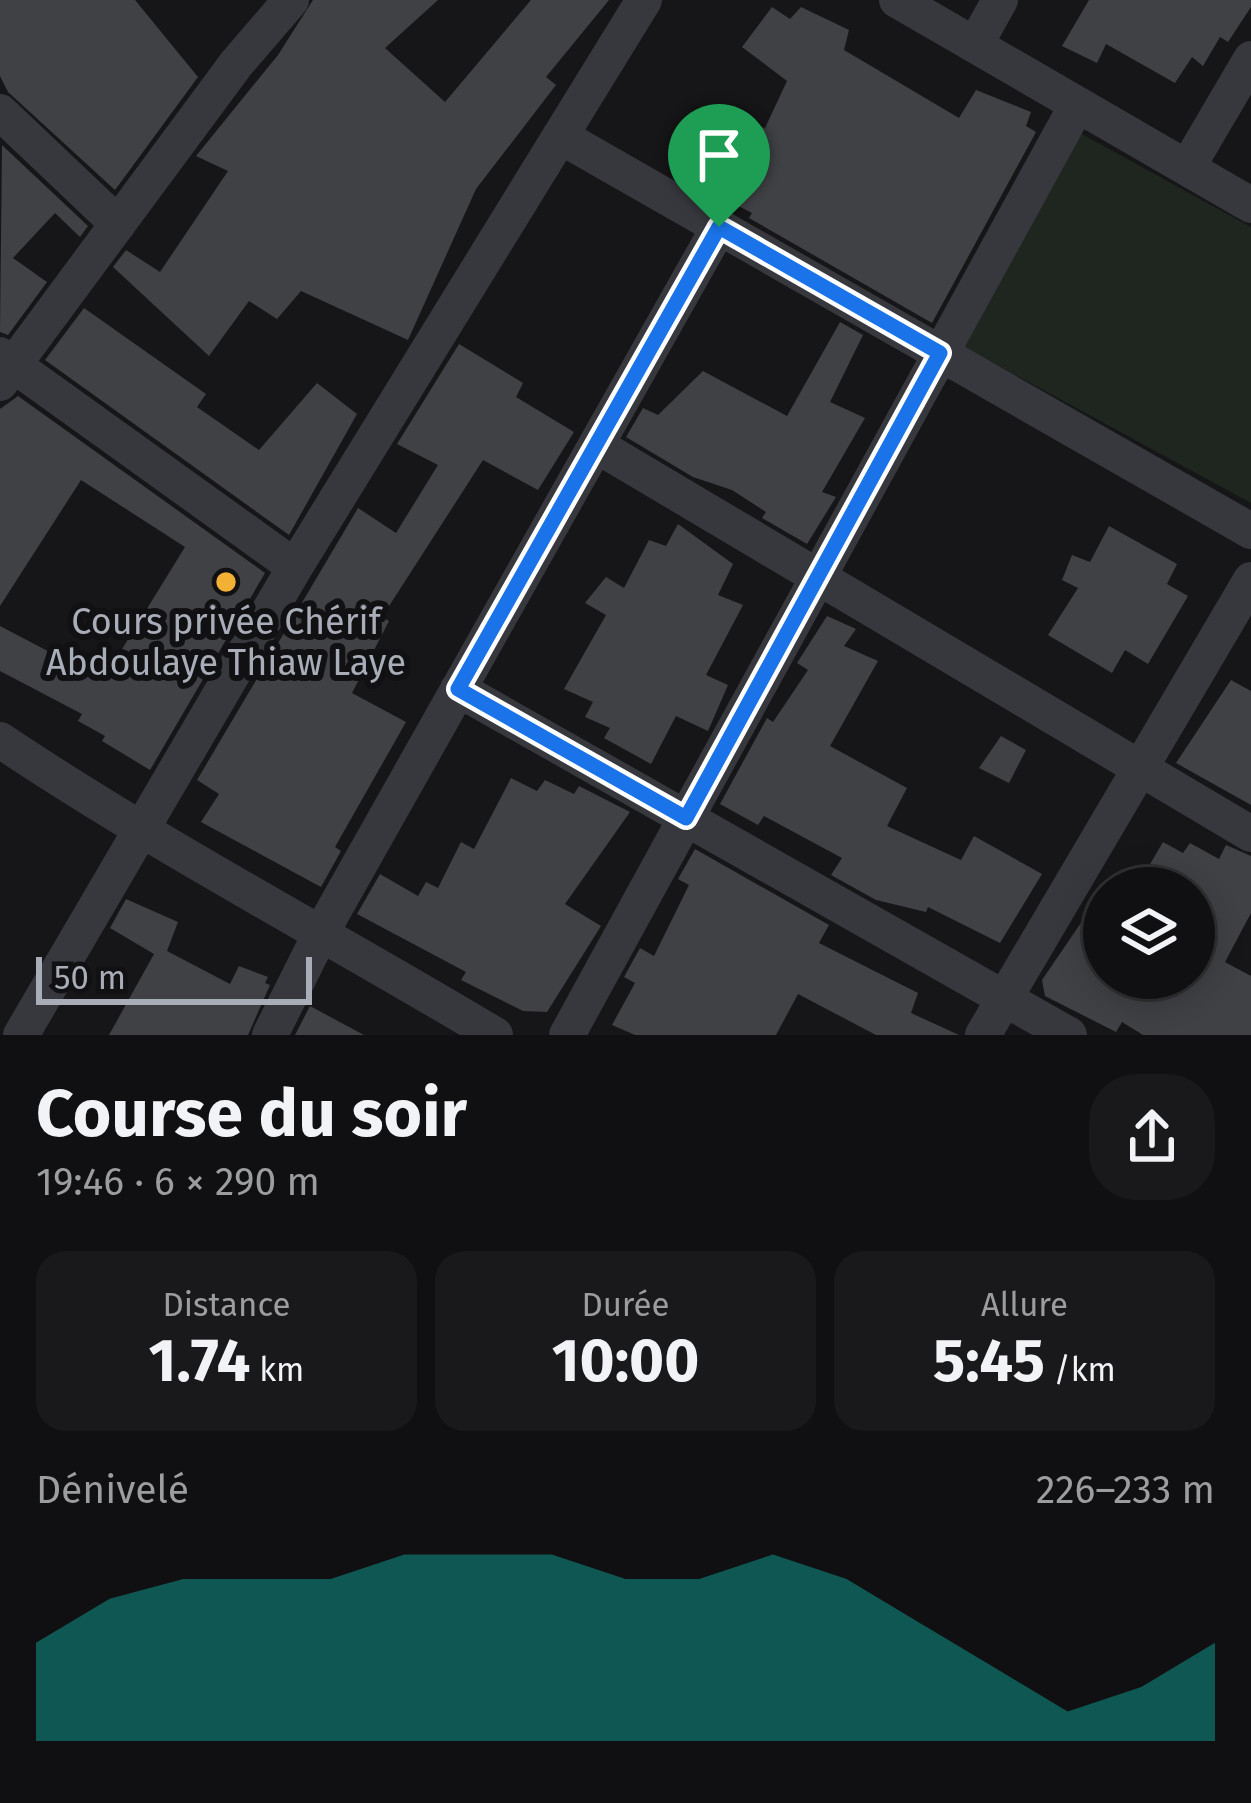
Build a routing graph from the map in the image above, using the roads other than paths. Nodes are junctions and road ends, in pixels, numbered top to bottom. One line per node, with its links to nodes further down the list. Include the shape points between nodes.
1 (291, 0): 12 (street)
2 (644, 0): 9 (street)
3 (897, 0): 5 (street)
4 (1000, 0): 5 (street)
5 (975, 45): 7 (street)
6 (1251, 59): 10 (street)
7 (1077, 105): 10 (street); 14 (street)
8 (0, 112): 12 (street)
9 (560, 136): 13 (street); 18 (street)
10 (1187, 168): 11 (street)
11 (1251, 205)
12 (118, 224): 15 (street)
13 (719, 227): 14 (street); 16 (street)
14 (940, 353): 17 (street); 19 (street)
15 (4, 368): 18 (street)
16 (596, 446): 19 (street); 21 (street)
17 (1251, 531)
18 (295, 567): 25 (street)
19 (818, 577): 23 (street); 24 (street)
20 (1251, 580): 23 (street)
21 (458, 689): 24 (street); 27 (street)
22 (0, 740): 25 (street)
23 (1139, 768): 26 (street); 28 (street)
24 (686, 818): 28 (street); 32 (street)
25 (139, 831): 27 (street); 29 (street)
26 (1251, 834)
27 (322, 931): 30 (street); 31 (street)
28 (1003, 998): 33 (street); 34 (street)
29 (21, 1035)
30 (270, 1035)
31 (495, 1035)
32 (567, 1035)
33 (983, 1035)
34 (1070, 1035)

